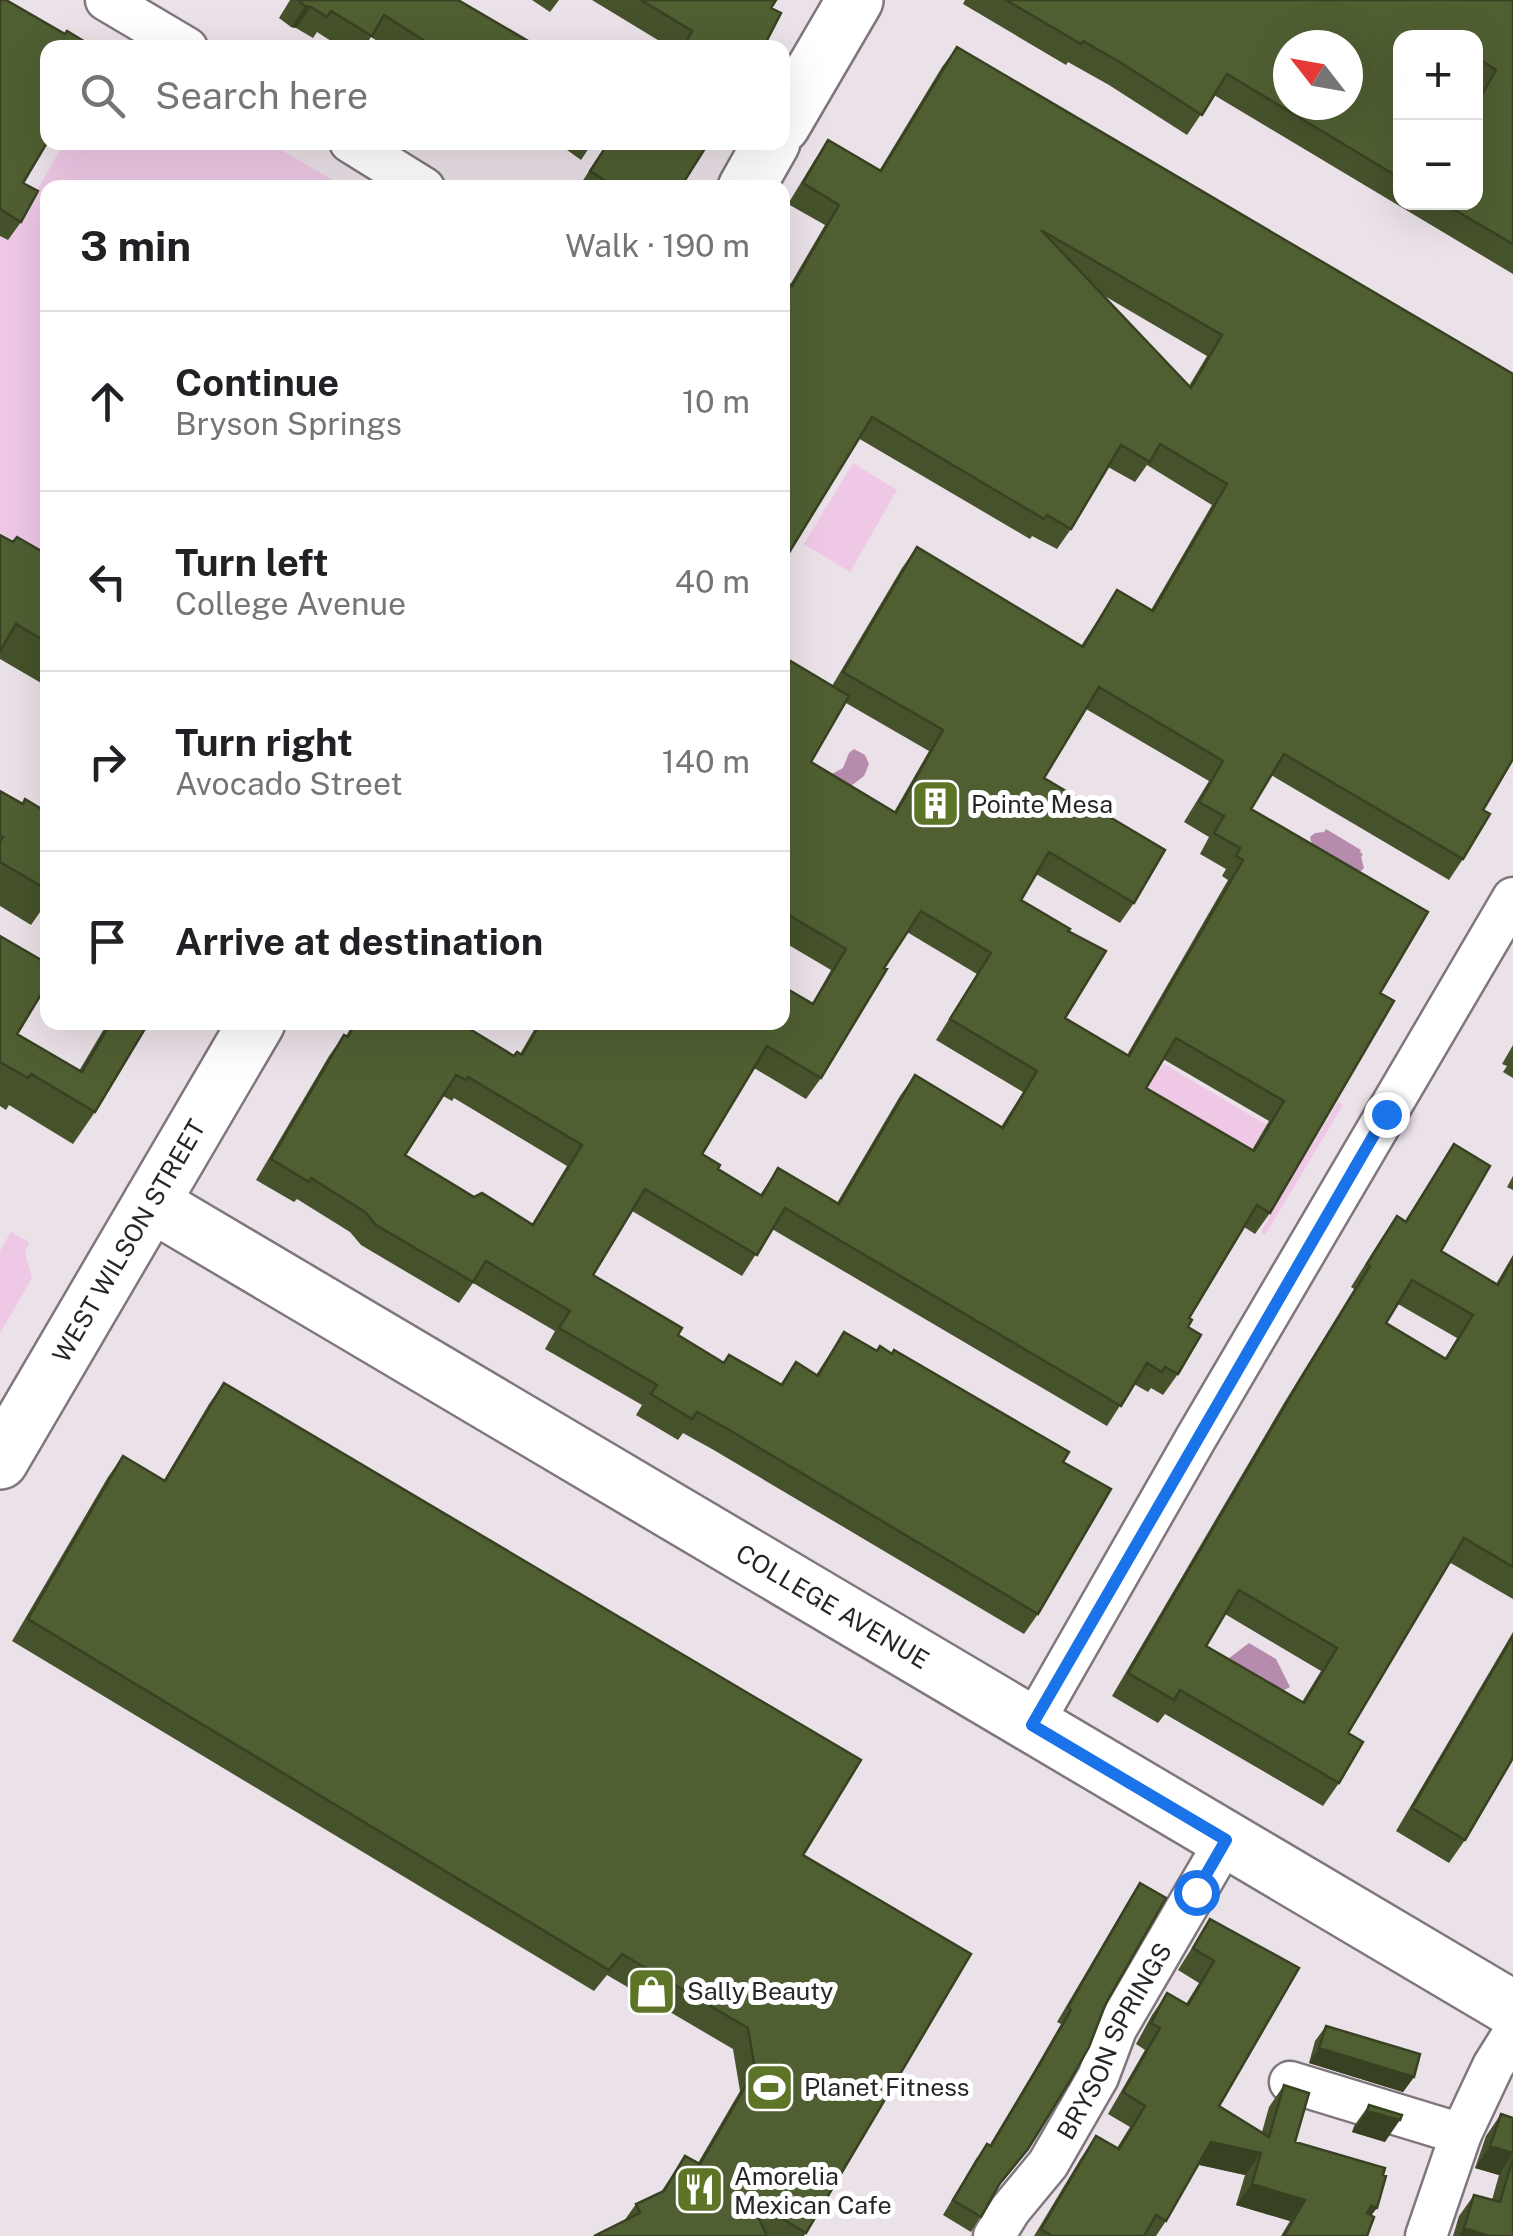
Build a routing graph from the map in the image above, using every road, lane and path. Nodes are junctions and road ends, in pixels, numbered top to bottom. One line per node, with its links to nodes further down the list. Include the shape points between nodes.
1 (106, 0): 3 (street)
2 (856, 0): 4 (street)
3 (174, 40)
4 (790, 111)
5 (363, 150): 7 (street)
6 (767, 150): 8 (street)
7 (411, 180)
8 (751, 180)
9 (1513, 898): 13 (street)
10 (251, 1030): 11 (street, WEST WILSON STREET)
11 (151, 1203): 12 (street, WEST WILSON STREET); 13 (street, COLLEGE AVENUE)
12 (0, 1461)
13 (1032, 1725): 14 (street, COLLEGE AVENUE)
14 (1226, 1840): 15 (street, COLLEGE AVENUE); 19 (street, BRYSON SPRINGS, via 1116,2029 1098,2077 1048,2164)
15 (1513, 2009)
16 (1513, 2034): 18 (street)
17 (1290, 2082): 18 (street)
18 (1460, 2134): 20 (street)
19 (994, 2236)
20 (1426, 2236)

